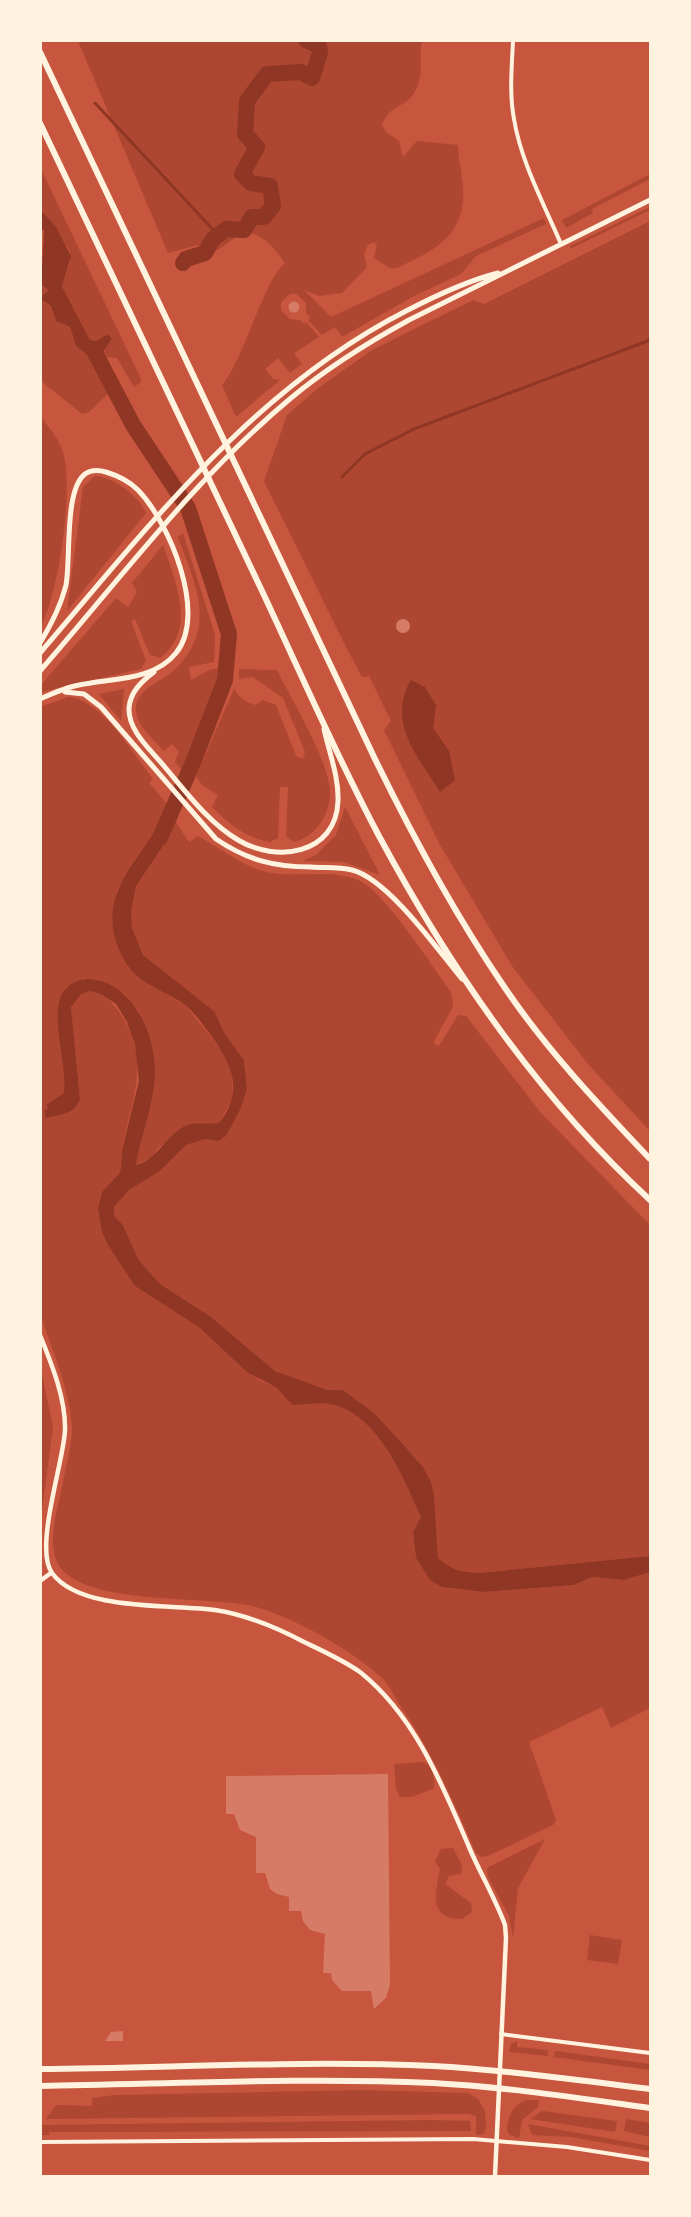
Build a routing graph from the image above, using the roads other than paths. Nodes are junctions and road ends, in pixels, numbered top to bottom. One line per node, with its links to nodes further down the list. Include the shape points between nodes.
1 (513, 40): 5 (street, via 514,120)
2 (40, 52): 15 (main road, via 429,866 504,987 546,1043)
3 (41, 124): 13 (main road)
4 (651, 200): 5 (main road)
5 (561, 244): 6 (main road)
6 (501, 272): 8 (main road, via 458,286 390,319 315,366 263,408 206,461); 10 (main road, via 485,284 371,341 270,416 215,469)
7 (40, 643): 9 (main road, via 66,585 75,488 84,474 101,471 129,482 149,503 163,528 188,598 189,622 183,642)
8 (40, 653)
9 (161, 667): 11 (main road); 13 (main road, via 140,682 129,709 134,729 223,830 261,850 296,853 320,841 337,816 337,783)
10 (40, 671)
11 (60, 692): 12 (main road); 14 (main road, via 91,697 193,815 236,853 261,863 353,870 367,876 398,903)
12 (40, 699)
13 (320, 713): 14 (main road, via 377,833)
14 (469, 988): 16 (main road, via 563,1109)
15 (651, 1159)
16 (651, 1200)
17 (40, 1335): 18 (street, via 60,1394 65,1431 45,1550)
18 (51, 1572): 19 (street); 20 (street, via 68,1586 104,1600 214,1610 247,1617 357,1670 393,1706 426,1752 505,1925)
19 (40, 1581)
20 (501, 2034): 21 (street); 23 (street)
21 (651, 2052)
22 (40, 2069): 23 (main road, via 363,2065)
23 (499, 2070): 25 (street); 26 (main road)
24 (40, 2086): 25 (main road, via 361,2082)
25 (498, 2088): 27 (main road); 28 (street)
26 (651, 2090)
27 (651, 2108)
28 (496, 2141): 29 (street); 30 (street); 31 (street)
29 (40, 2142)
30 (651, 2160)
31 (495, 2176)

